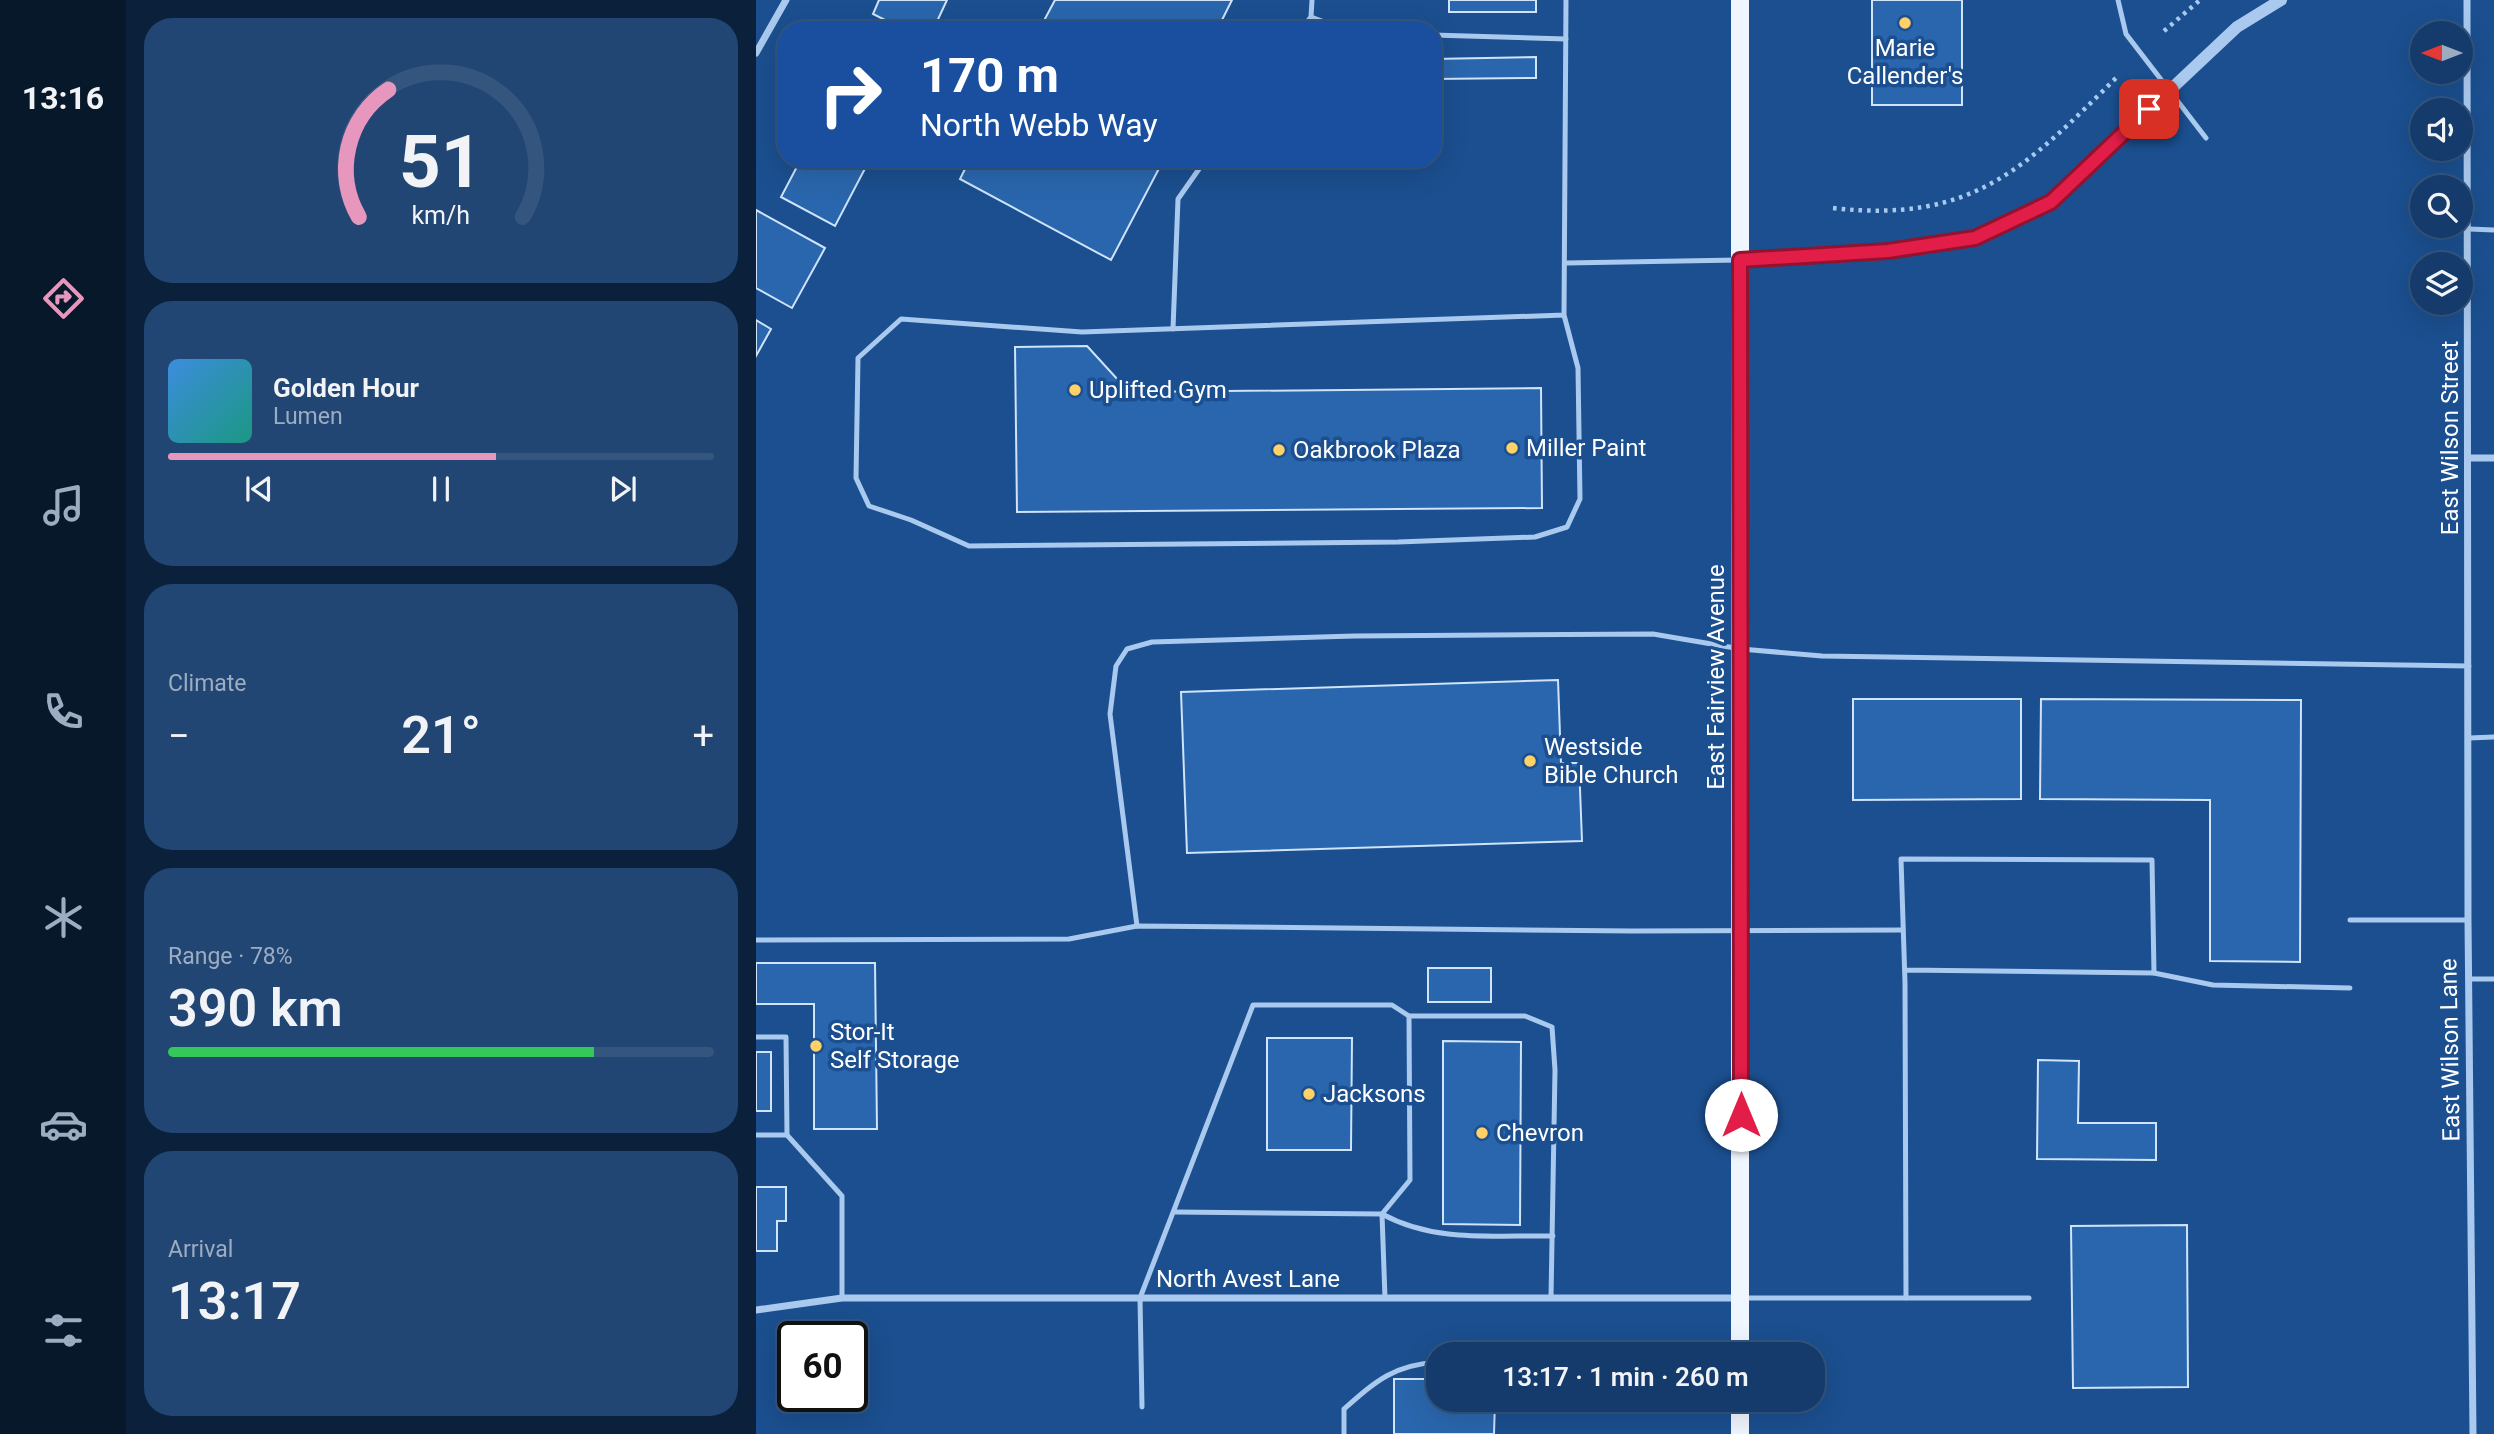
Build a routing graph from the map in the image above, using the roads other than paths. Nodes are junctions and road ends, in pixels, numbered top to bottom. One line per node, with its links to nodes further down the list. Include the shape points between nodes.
1 (786, 0): 13 (street)
2 (1312, 0): 8 (lane)
3 (1566, 0): 12 (lane)
4 (1740, 0): 21 (main road, East Fairview Avenue)
5 (2118, 0): 14 (lane, via 2126,34)
6 (2281, 0): 14 (street, via 2237,27)
7 (2467, 0): 17 (street, East Wilson Street)
8 (1311, 17): 9 (lane); 10 (lane)
9 (1308, 21)
10 (1322, 21)
11 (1442, 35): 12 (lane)
12 (1566, 39): 22 (lane)
13 (756, 53)
14 (2169, 91): 15 (lane); 21 (street, via 2051,202 1975,238 1888,251)
15 (2206, 138)
16 (1200, 168): 24 (lane, via 1178,199)
17 (2469, 175)
18 (2473, 229): 19 (lane)
19 (2494, 230)
20 (2469, 238): 25 (street, East Wilson Street)
21 (1740, 260): 22 (lane); 27 (main road, East Fairview Avenue)
22 (1566, 263): 23 (lane)
23 (1564, 315): 24 (lane); 24 (lane, via 1578,368 1580,499 1567,527 1535,537 969,546 869,506 856,478 858,358 901,319 1082,332)
24 (1173, 328)
25 (2469, 458): 26 (street); 28 (street, East Wilson Street)
26 (2494, 458)
27 (1741, 649): 28 (lane, via 1822,656); 33 (lane, via 1640,634 1341,636 1152,642 1126,649 1116,666 1110,714); 35 (main road, East Fairview Avenue)
28 (2469, 666): 30 (street, East Wilson Lane)
29 (2494, 737): 30 (lane)
30 (2469, 738): 32 (street, East Wilson Lane)
31 (2350, 920): 32 (lane)
32 (2468, 920): 39 (street, East Wilson Lane)
33 (1137, 926): 35 (lane); 36 (lane, via 1069,939)
34 (1903, 930): 35 (lane); 37 (lane); 38 (lane, via 1901,859 2152,860)
35 (1741, 931): 53 (main road, East Fairview Avenue)
36 (756, 940)
37 (1905, 970): 38 (lane); 54 (lane)
38 (2154, 973): 41 (lane, via 2213,985)
39 (2468, 979): 40 (lane); 63 (street, East Wilson Lane)
40 (2494, 979)
41 (2350, 988)
42 (1409, 1016): 46 (lane, via 1392,1005 1253,1005); 47 (lane, via 1410,1180); 48 (lane, via 1525,1016 1552,1027)
43 (756, 1037): 45 (lane, via 786,1037)
44 (756, 1135): 45 (lane)
45 (787, 1135): 50 (lane, via 842,1196)
46 (1175, 1212): 47 (lane); 51 (lane)
47 (1382, 1214): 48 (lane, via 1408,1228 1444,1235); 52 (lane)
48 (1553, 1236): 49 (lane)
49 (1551, 1297): 52 (street, North Avest Lane); 53 (street, North Avest Lane)
50 (842, 1298): 51 (street, North Avest Lane); 56 (street, North Avest Lane)
51 (1140, 1298): 52 (street, North Avest Lane); 59 (lane)
52 (1385, 1298)
53 (1740, 1298): 54 (lane); 57 (main road, East Fairview Avenue)
54 (1906, 1298): 55 (lane)
55 (2029, 1298)
56 (756, 1310)
57 (1740, 1342)
58 (1426, 1363): 61 (lane, via 1408,1364 1380,1378 1344,1409)
59 (1142, 1407)
60 (1740, 1412): 62 (main road)
61 (1344, 1434)
62 (1740, 1434)
63 (2473, 1434)

